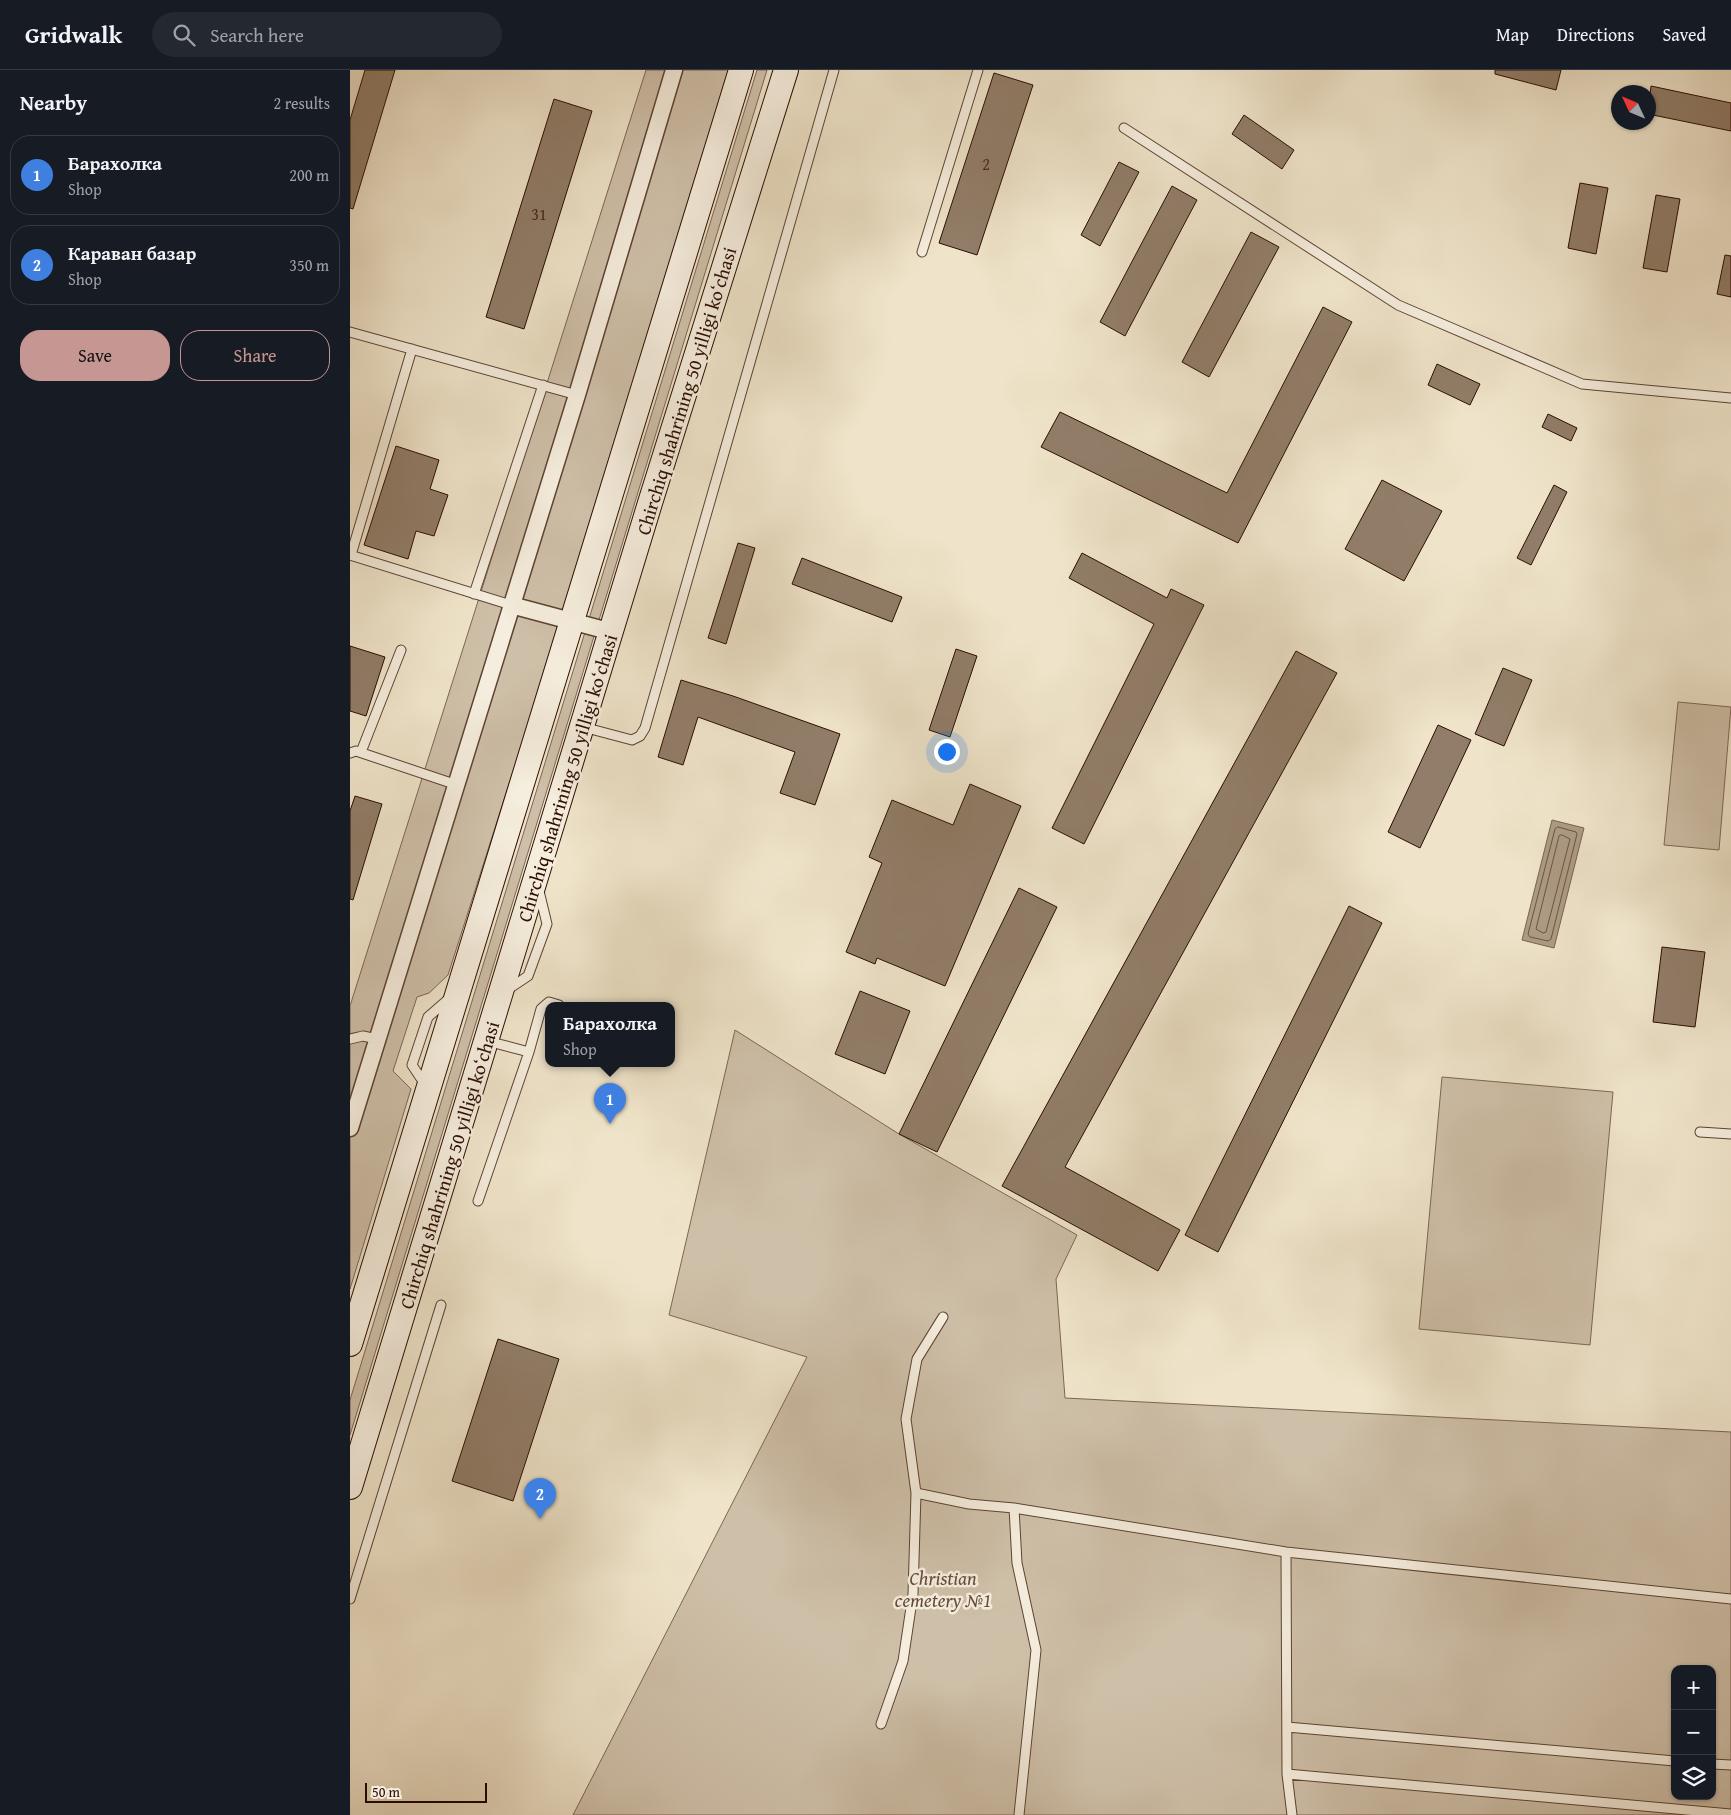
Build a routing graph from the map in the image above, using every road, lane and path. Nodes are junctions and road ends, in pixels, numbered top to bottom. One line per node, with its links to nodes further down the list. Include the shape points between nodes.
1 (674, 70): 11 (street)
2 (742, 70): 16 (main road)
3 (786, 70): 17 (main road, Chirchiq shahrining 50 yilligi koʻchasi)
4 (834, 70): 19 (lane, via 645,728 632,740)
5 (978, 70): 7 (lane)
6 (1124, 128): 12 (lane, via 1398,305 1582,384)
7 (922, 252)
8 (350, 332): 9 (lane)
9 (412, 349): 10 (lane); 13 (lane)
10 (543, 385): 11 (lane); 14 (lane)
11 (577, 394): 15 (street)
12 (1731, 398)
13 (350, 555): 14 (lane)
14 (474, 594): 15 (lane)
15 (511, 605): 16 (street); 22 (street)
16 (572, 621): 17 (street); 34 (main road)
17 (612, 632): 19 (main road, Chirchiq shahrining 50 yilligi koʻchasi)
18 (401, 650): 20 (lane)
19 (584, 727): 26 (main road, Chirchiq shahrining 50 yilligi koʻchasi)
20 (361, 752): 21 (lane); 22 (lane)
21 (350, 753)
22 (456, 785): 25 (street)
23 (545, 1006): 27 (lane, via 541,1009)
24 (350, 1039): 25 (lane, via 363,1036)
25 (377, 1039): 28 (street)
26 (487, 1041): 27 (lane); 35 (main road, Chirchiq shahrining 50 yilligi koʻchasi)
27 (528, 1052): 31 (lane)
28 (350, 1128)
29 (1700, 1132): 30 (lane)
30 (1731, 1134)
31 (478, 1201)
32 (441, 1305): 39 (lane)
33 (943, 1317): 36 (lane, via 917,1359 906,1419)
34 (350, 1344)
35 (350, 1487)
36 (916, 1493): 37 (lane, via 969,1504); 41 (lane, via 913,1594 903,1661)
37 (1014, 1508): 38 (lane); 48 (lane, via 1017,1563 1036,1650)
38 (1286, 1552): 40 (lane); 42 (lane)
39 (350, 1599)
40 (1731, 1599)
41 (881, 1724)
42 (1288, 1727): 43 (lane); 46 (lane)
43 (1671, 1760)
44 (1716, 1764): 45 (lane)
45 (1731, 1765)
46 (1288, 1774): 47 (lane); 49 (lane)
47 (1731, 1814)
48 (1019, 1815)
49 (1292, 1815)

